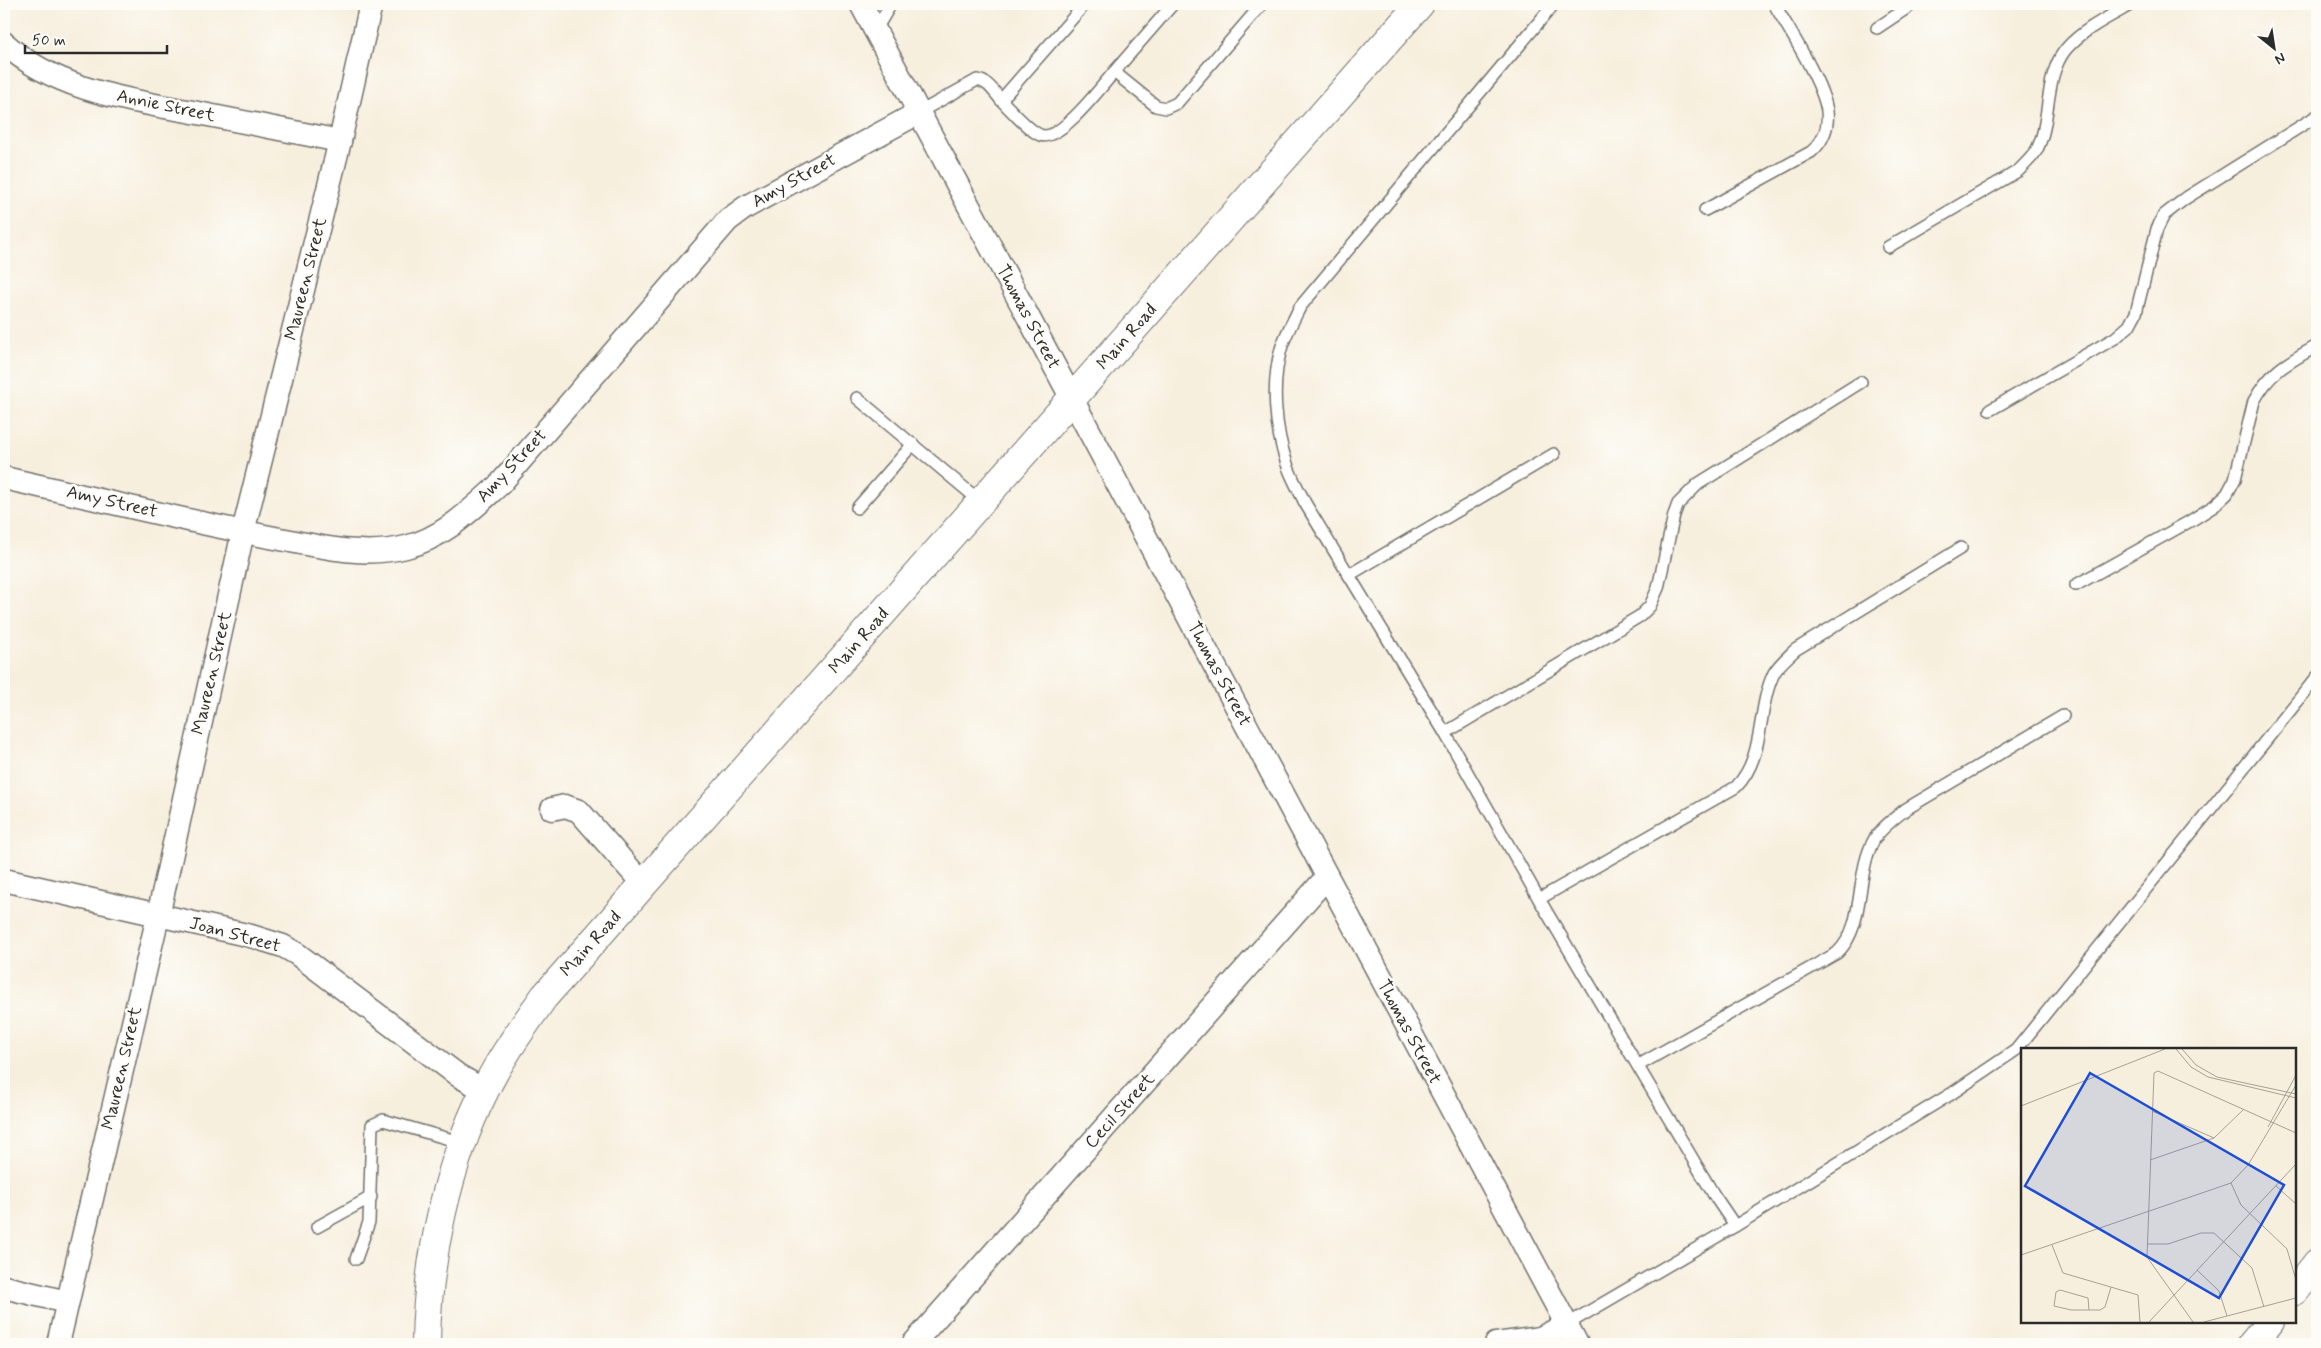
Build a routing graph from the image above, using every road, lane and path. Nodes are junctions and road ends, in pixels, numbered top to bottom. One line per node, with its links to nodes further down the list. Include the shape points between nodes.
1 (371, 4): 19 (street, Maureen Street)
2 (861, 4): 13 (street, Thomas Street)
3 (891, 4): 13 (lane)
4 (1085, 4): 16 (lane)
5 (1173, 4): 15 (lane)
6 (1262, 4): 15 (lane, via 1173,106 1156,106)
7 (1420, 4): 25 (main road, Main Road)
8 (1554, 4): 34 (lane, via 1300,307 1281,349 1275,395 1279,433 1287,464 1304,503)
9 (1774, 4): 20 (lane, via 1817,84 1827,110 1823,138 1811,152)
10 (1913, 4): 12 (lane)
11 (2132, 4): 21 (lane, via 2085,32 2065,50 2052,82 2040,140 2030,160 2018,171)
12 (1877, 28)
13 (875, 31): 17 (street, Thomas Street)
14 (4, 43): 19 (street, Annie Street, via 34,67 81,88)
15 (1114, 72): 16 (lane, via 1058,132 1048,136 1038,135)
16 (1001, 100): 17 (lane, via 988,84 977,80)
17 (918, 113): 25 (street, Thomas Street); 32 (street, Amy Street, via 728,220 500,484 472,510 437,534 407,547 382,552 343,550)
18 (2317, 116): 26 (lane, via 2164,215 2157,228 2136,313 2129,326 2115,338)
19 (340, 141): 32 (street, Maureen Street)
20 (1705, 210)
21 (1888, 247)
22 (2317, 346): 35 (lane, via 2276,370 2260,390 2254,400 2235,479 2227,494 2192,520)
23 (1862, 382): 38 (lane, via 1698,484 1684,496 1674,514 1658,588 1650,606 1640,616)
24 (857, 398): 27 (lane)
25 (1072, 398): 30 (main road, Main Road); 40 (street, Thomas Street)
26 (1990, 410)
27 (913, 444): 30 (lane); 31 (lane)
28 (1554, 454): 34 (lane)
29 (4, 478): 32 (street, Amy Street)
30 (981, 502): 42 (main road, Main Road)
31 (857, 508)
32 (243, 532): 44 (street, Maureen Street)
33 (1961, 548): 43 (lane, via 1795,650 1781,663 1771,681 1753,764 1736,787)
34 (1349, 574): 38 (lane)
35 (2076, 585)
36 (2317, 677): 49 (lane, via 2016,1050 1951,1094)
37 (2063, 716): 45 (lane, via 1913,805 1886,825 1866,858 1851,934 1837,953)
38 (1445, 733): 43 (lane)
39 (552, 809): 42 (street, via 566,806 579,811)
40 (1326, 878): 57 (street, Thomas Street); 60 (street, Cecil Street)
41 (4, 880): 44 (street, Joan Street)
42 (644, 885): 46 (main road, Main Road, via 544,996)
43 (1539, 899): 45 (lane)
44 (158, 916): 46 (street, Joan Street, via 283,946 459,1076); 55 (street, Maureen Street)
45 (1639, 1066): 49 (lane)
46 (484, 1090): 47 (main road, Main Road)
47 (463, 1143): 48 (lane, via 377,1121 372,1125); 59 (main road, Main Road, via 439,1217)
48 (371, 1197): 50 (lane); 51 (lane, via 369,1222)
49 (1735, 1226): 57 (lane)
50 (317, 1227)
51 (356, 1258)
52 (2317, 1263): 54 (main road)
53 (4, 1287): 55 (street)
54 (2296, 1290)
55 (67, 1302): 58 (street, Maureen Street)
56 (2269, 1323): 62 (main road)
57 (1571, 1335): 61 (street)
58 (58, 1344)
59 (426, 1344)
60 (913, 1344)
61 (1496, 1344)
62 (2252, 1344)

